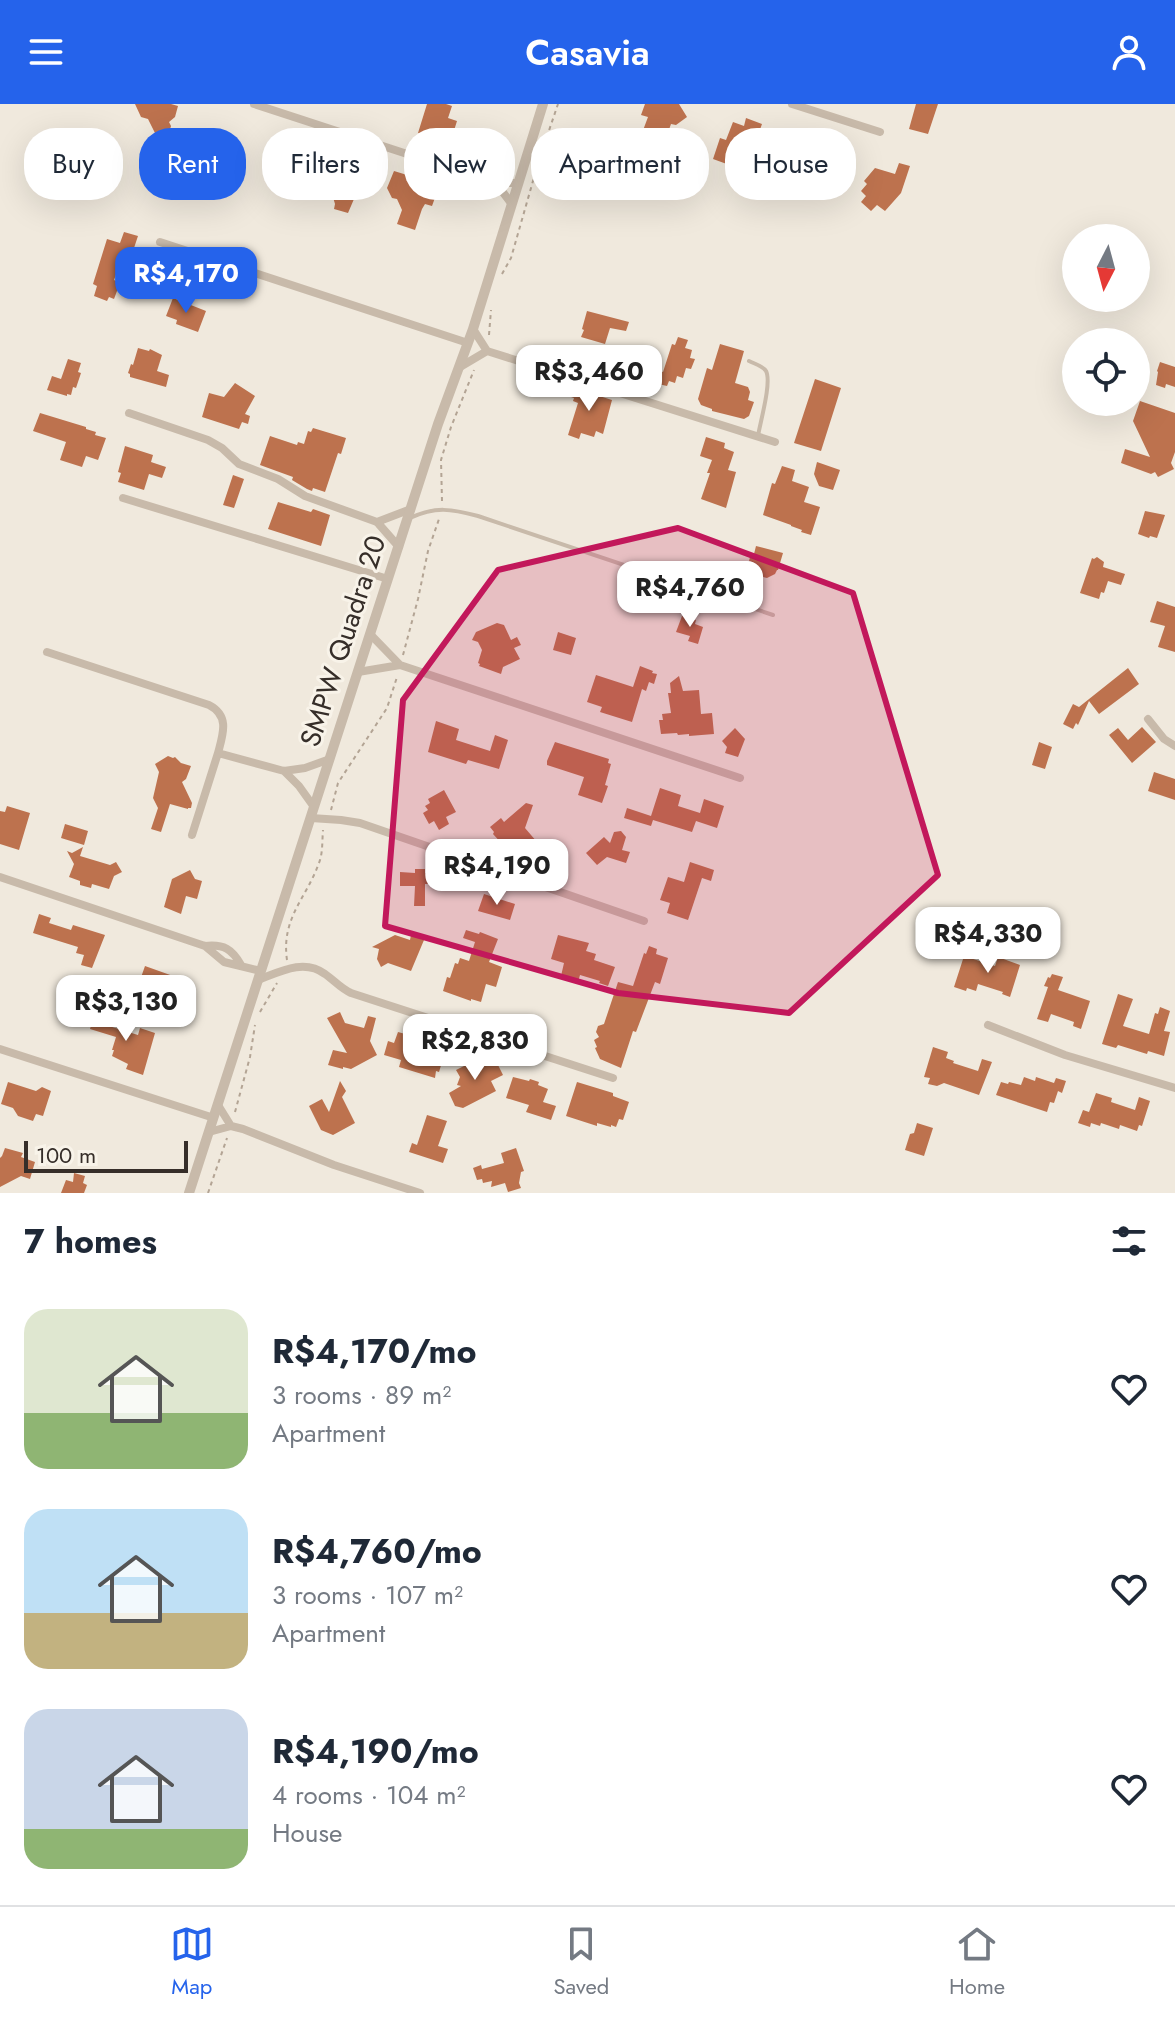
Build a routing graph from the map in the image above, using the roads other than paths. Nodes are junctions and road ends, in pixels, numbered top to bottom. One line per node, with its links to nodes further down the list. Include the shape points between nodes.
1 (254, 104): 5 (street)
2 (543, 104): 6 (street, SMPW Quadra 20)
3 (792, 104): 4 (street)
4 (880, 132)
5 (404, 153)
6 (517, 183): 8 (street, SMPW Quadra 20)
7 (509, 200): 8 (street)
8 (511, 203): 10 (street, SMPW Quadra 20)
9 (160, 242): 11 (street)
10 (473, 329): 11 (street, SMPW Quadra 20); 12 (street)
11 (468, 343): 14 (street, SMPW Quadra 20)
12 (487, 351): 14 (street); 16 (street)
13 (749, 361): 16 (lane, via 767,373)
14 (460, 367): 19 (street, SMPW Quadra 20)
15 (129, 413): 20 (street, via 208,440 239,464)
16 (758, 436): 17 (street)
17 (775, 442)
18 (123, 498): 22 (street)
19 (410, 514): 20 (street); 21 (street, SMPW Quadra 20); 23 (lane, via 463,512 497,521)
20 (377, 522): 21 (street)
21 (399, 547): 22 (street, SMPW Quadra 20)
22 (388, 579): 24 (street, SMPW Quadra 20)
23 (773, 615)
24 (370, 634): 26 (street); 27 (street, SMPW Quadra 20)
25 (47, 652): 30 (street, via 209,705 221,714 223,724)
26 (400, 665): 27 (street); 33 (street)
27 (358, 672): 31 (street, SMPW Quadra 20)
28 (1148, 719): 29 (street)
29 (1175, 746)
30 (218, 753): 32 (street); 35 (street)
31 (330, 759): 32 (street); 34 (street, SMPW Quadra 20)
32 (284, 771): 34 (street)
33 (740, 778)
34 (313, 812): 37 (street, via 360,823); 40 (street, SMPW Quadra 20)
35 (192, 835)
36 (0, 877): 38 (street)
37 (644, 921)
38 (205, 946): 39 (street, via 219,959); 39 (street, via 229,949)
39 (241, 965): 40 (street)
40 (259, 975): 43 (street, via 316,969 351,993); 45 (street, SMPW Quadra 20)
41 (988, 1025): 44 (street)
42 (0, 1049): 46 (street)
43 (613, 1078)
44 (1175, 1088)
45 (218, 1105): 46 (street, SMPW Quadra 20); 47 (street)
46 (214, 1118): 48 (street, SMPW Quadra 20)
47 (231, 1126): 48 (street); 50 (street)
48 (209, 1132): 49 (street, SMPW Quadra 20)
49 (189, 1193)
50 (420, 1193)

